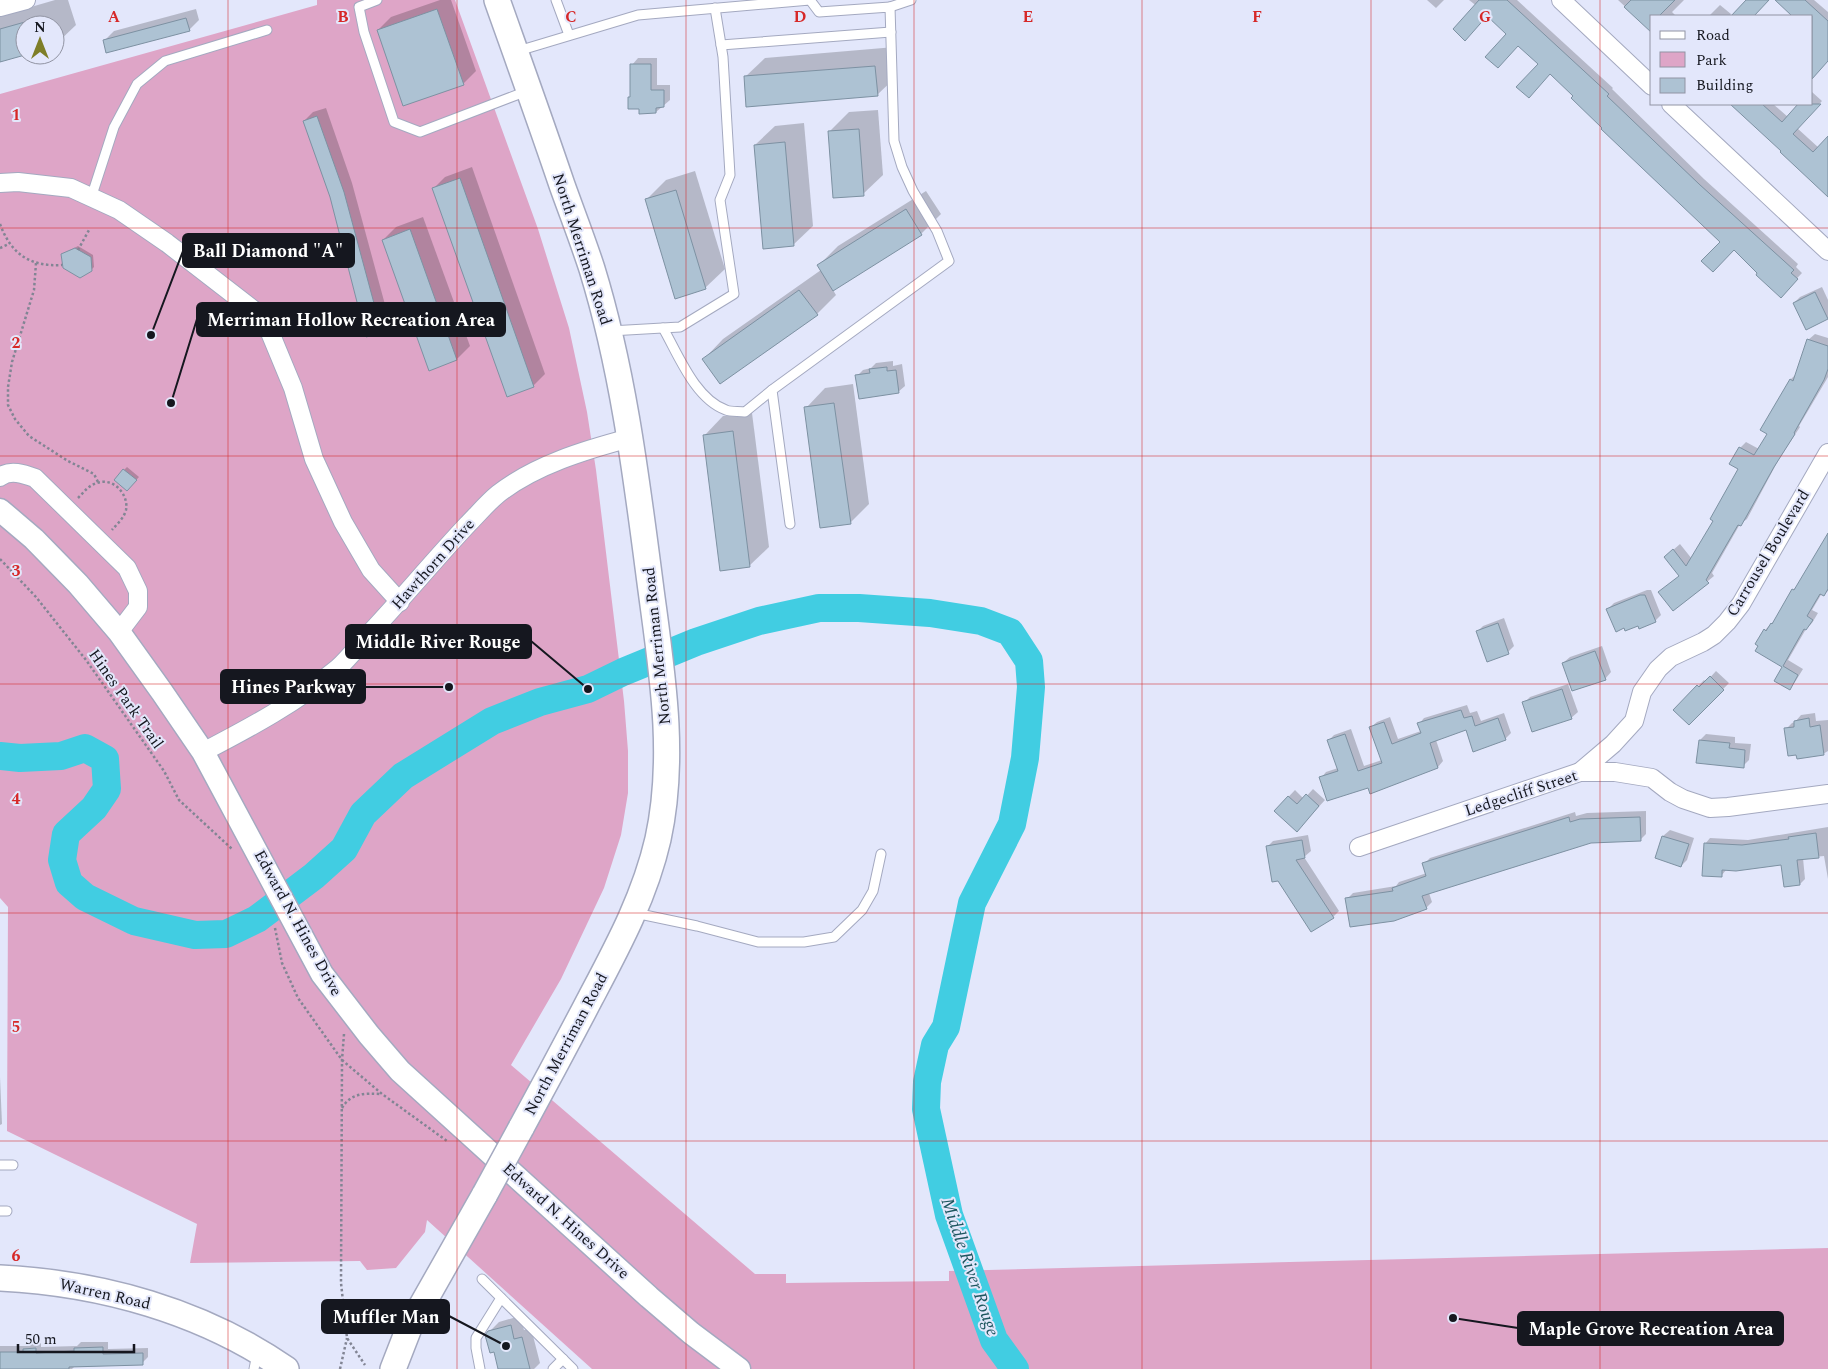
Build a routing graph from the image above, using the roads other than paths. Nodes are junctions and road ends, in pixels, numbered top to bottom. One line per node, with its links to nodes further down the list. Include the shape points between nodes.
1 (26, 0): 7 (street)
2 (377, 0): 16 (lane, via 359,7 394,122 420,132)
3 (497, 0): 14 (main road, North Merriman Road)
4 (556, 0): 12 (lane)
5 (911, 0): 8 (lane)
6 (1561, 0): 15 (street)
7 (0, 7)
8 (890, 7): 9 (lane, via 819,12 810,0); 11 (lane)
9 (715, 8): 12 (lane, via 638,15); 13 (lane)
10 (267, 30): 19 (lane, via 165,61 137,84 114,127)
11 (891, 32): 13 (lane); 23 (lane, via 894,141 902,167 937,231 949,261)
12 (569, 35): 14 (lane)
13 (721, 45): 21 (lane, via 730,175 720,200 734,294 680,327)
14 (515, 52): 16 (main road, North Merriman Road)
15 (1650, 84)
16 (529, 90): 22 (main road, North Merriman Road, via 592,270)
17 (1672, 105): 20 (street)
18 (0, 183): 19 (street, via 71,188)
19 (91, 198): 29 (street, via 119,210 264,318 293,388 314,459 343,522 371,570)
20 (1828, 251)
21 (663, 328): 22 (lane); 23 (lane, via 696,386 706,398 726,410 745,412)
22 (608, 331): 24 (main road, North Merriman Road)
23 (772, 390): 28 (lane)
24 (630, 438): 29 (street, Hawthorn Drive, via 557,462 497,494); 36 (main road, North Merriman Road, via 664,688 667,745 666,788 658,839)
25 (1828, 453): 32 (street, Carrousel Boulevard, via 1741,604 1727,622 1703,642 1672,657 1658,669 1642,692 1634,720 1613,744)
26 (0, 478): 30 (street, via 4,474 20,473 35,478 126,568 138,591 138,607)
27 (0, 510): 30 (street, Edward N. Hines Drive, via 72,577)
28 (790, 524)
29 (400, 602): 31 (street, Hawthorn Drive, via 339,667 296,700)
30 (119, 632): 31 (street, Edward N. Hines Drive)
31 (203, 752): 49 (street, Edward N. Hines Drive, via 244,848 285,905 322,974 400,1071 691,1333)
32 (1580, 772): 33 (street, Ledgecliff Street, via 1615,772 1652,778 1683,800 1710,808); 34 (street, Ledgecliff Street)
33 (1828, 794)
34 (1359, 847)
35 (881, 854): 36 (lane, via 873,891 862,910 834,938 758,942)
36 (634, 913): 45 (main road, North Merriman Road, bridge, via 486,1194 409,1328)
37 (0, 1165): 38 (lane)
38 (13, 1165)
39 (0, 1278): 43 (main road, Warren Road, via 61,1283 161,1308 203,1323)
40 (482, 1279): 41 (lane)
41 (501, 1298): 42 (lane); 46 (lane, via 476,1338)
42 (563, 1359): 47 (lane); 48 (lane)
43 (256, 1360): 44 (main road, Warren Road)
44 (286, 1369)
45 (392, 1369)
46 (480, 1369)
47 (553, 1369)
48 (573, 1369)
49 (739, 1369)

